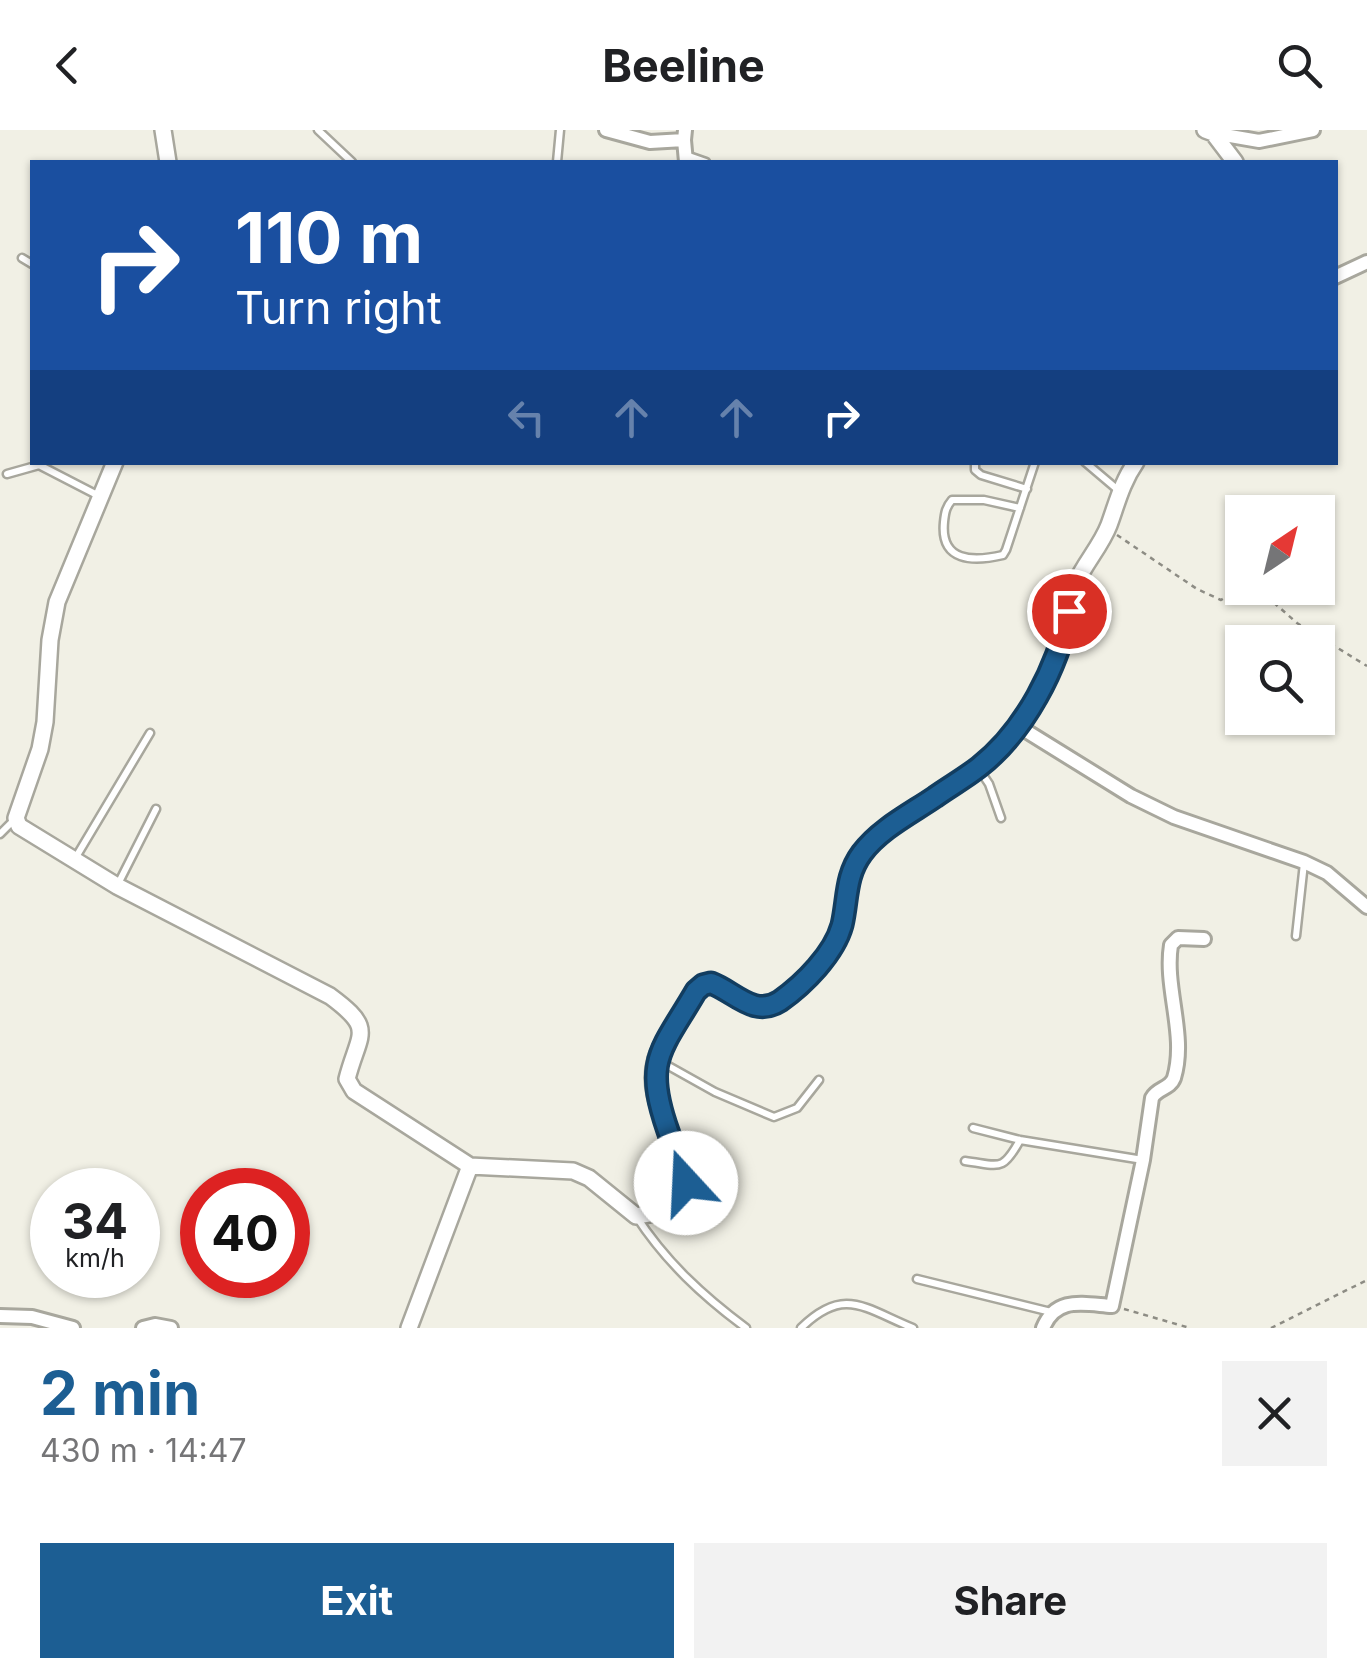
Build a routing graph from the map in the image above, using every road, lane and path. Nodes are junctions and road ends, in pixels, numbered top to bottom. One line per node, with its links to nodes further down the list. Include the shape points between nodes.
1 (163, 130): 8 (street)
2 (318, 130): 9 (lane)
3 (560, 130): 10 (lane)
4 (606, 130): 7 (street)
5 (1314, 130): 6 (street, via 1260,141)
6 (1209, 131): 11 (street)
7 (685, 147)
8 (168, 160)
9 (350, 160)
10 (557, 160)
11 (1231, 160)
12 (22, 258): 14 (lane)
13 (1367, 262): 15 (street)
14 (30, 263)
15 (1338, 276)
16 (114, 465): 24 (street)
17 (975, 465): 22 (lane, via 982,475)
18 (1034, 465): 22 (lane)
19 (1088, 465): 23 (lane)
20 (1134, 465): 23 (street)
21 (6, 474): 24 (lane, via 39,465)
22 (1027, 489): 25 (lane)
23 (1119, 492): 26 (street)
24 (102, 497): 32 (street, via 57,602 45,722)
25 (1020, 508): 25 (lane, via 1003,555 966,558 946,546 945,510 952,500)
26 (1108, 528): 27 (path, via 1209,595 1222,600 1254,593 1272,601); 28 (street, via 1076,584 1064,639)
27 (1367, 666)
28 (1018, 726): 30 (street); 36 (street, via 1174,818)
29 (150, 734): 35 (lane)
30 (978, 768): 33 (lane); 41 (street, via 866,847 853,865 836,942 781,1000 752,1007 719,986 703,985)
31 (156, 809): 37 (lane)
32 (16, 818): 34 (lane); 35 (street, via 25,832)
33 (1001, 818)
34 (0, 834)
35 (74, 862): 37 (street)
36 (1304, 862): 38 (street); 39 (lane)
37 (117, 886): 47 (street, via 348,1010 360,1022 347,1078 354,1091)
38 (1367, 907)
39 (1296, 936)
40 (1204, 939): 45 (street, via 1178,938 1171,945 1174,1078 1152,1098)
41 (656, 1059): 42 (lane, via 774,1117 797,1108); 48 (street, via 656,1094 686,1183 682,1201 668,1211)
42 (819, 1080)
43 (973, 1128): 44 (lane)
44 (1020, 1140): 45 (lane); 46 (lane, via 1000,1165)
45 (1143, 1160): 51 (street)
46 (965, 1161)
47 (470, 1166): 48 (street, via 573,1171); 57 (street)
48 (636, 1216): 58 (lane, via 682,1275)
49 (918, 1279): 52 (lane)
50 (1367, 1280): 63 (path)
51 (1112, 1306): 52 (street, via 1066,1303); 62 (path)
52 (1051, 1312): 61 (street)
53 (0, 1316): 54 (street)
54 (73, 1328)
55 (143, 1328): 56 (street)
56 (170, 1328)
57 (409, 1328)
58 (746, 1328)
59 (801, 1328): 60 (lane, via 818,1311 843,1302)
60 (913, 1328)
61 (1043, 1328)
62 (1190, 1328)
63 (1270, 1328)

